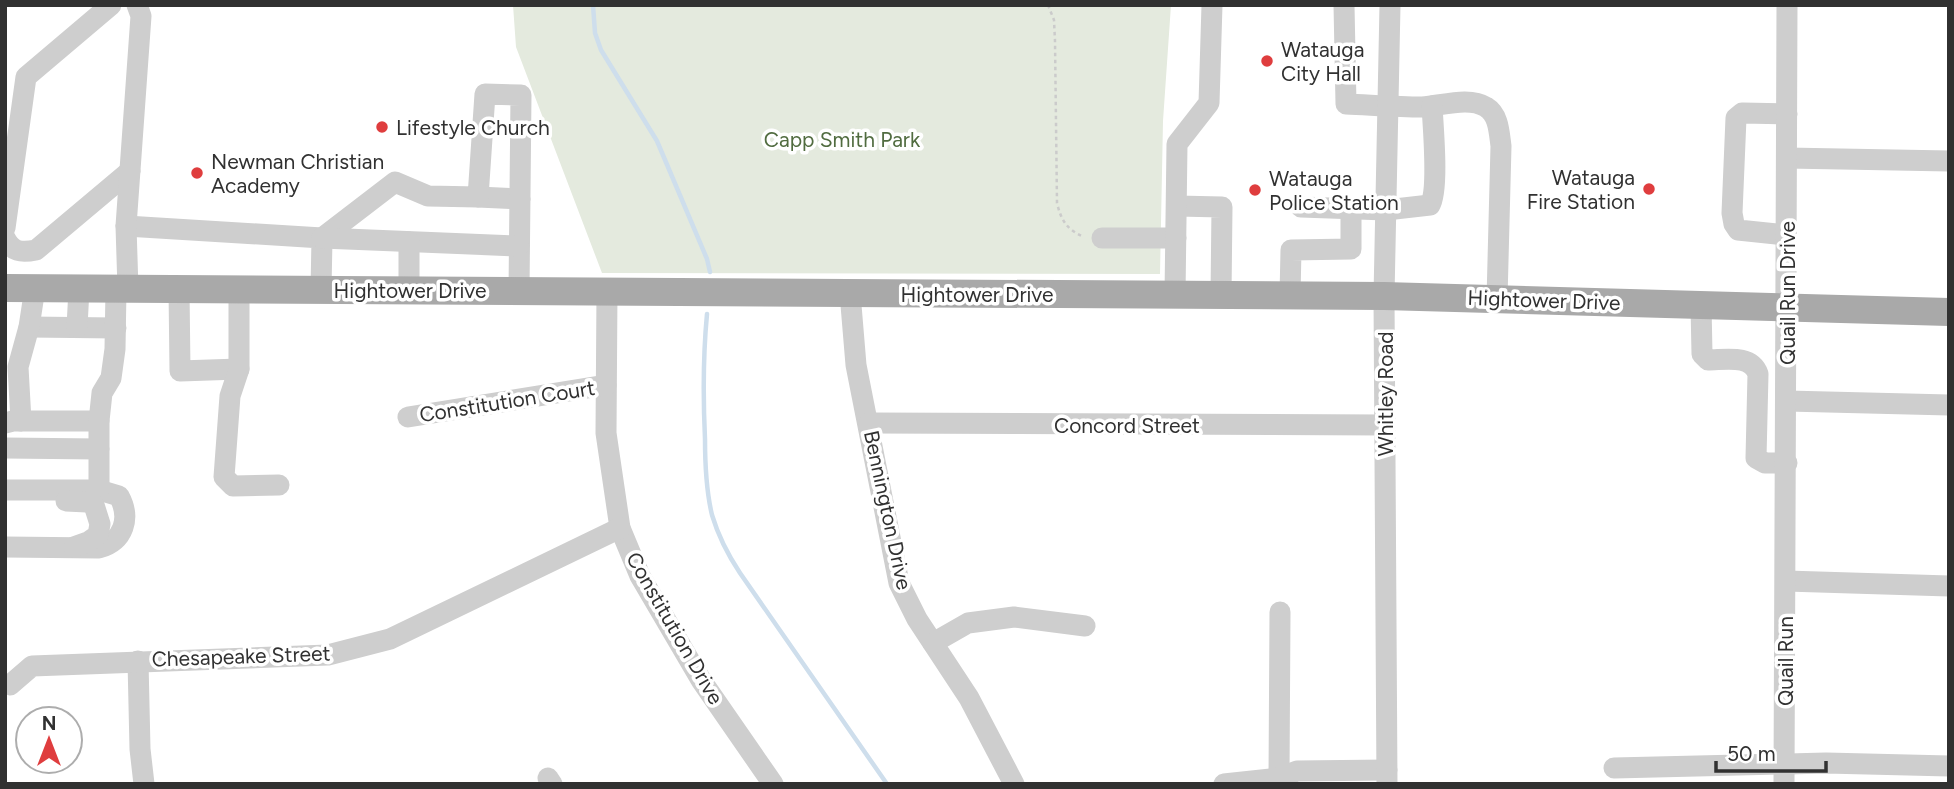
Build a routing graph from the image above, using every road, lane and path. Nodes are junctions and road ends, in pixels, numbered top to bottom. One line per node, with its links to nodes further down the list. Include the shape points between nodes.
1 (111, 5): 21 (street, via 26,77)
2 (137, 5): 13 (street, via 141,16)
3 (1048, 5): 25 (path, via 1055,41 1057,203 1061,219 1073,233)
4 (1212, 5): 16 (street, via 1209,103 1177,144)
5 (1345, 5): 8 (street, via 1346,104)
6 (1390, 5): 8 (street, Whitley Road)
7 (1787, 5): 10 (street, Quail Run Drive)
8 (1389, 105): 9 (street); 19 (street, Whitley Road)
9 (1432, 106): 19 (street, via 1433,201); 44 (street, via 1483,105 1497,122 1501,146)
10 (1787, 114): 11 (street, Quail Run Drive); 22 (street, via 1742,113 1736,118 1732,213 1738,230)
11 (1787, 158): 12 (street); 22 (street, Quail Run Drive)
12 (1949, 160)
13 (130, 171): 20 (street); 23 (street, via 36,250 22,253)
14 (478, 197): 15 (street); 15 (street, via 485,94 521,95); 24 (street, via 428,196 395,182)
15 (520, 198): 28 (street)
16 (1177, 206): 26 (street); 41 (street, via 1222,207)
17 (1301, 207): 18 (street)
18 (1351, 208): 19 (street); 42 (street, via 1351,249 1291,250)
19 (1386, 210): 43 (street, Whitley Road)
20 (126, 226): 24 (street); 32 (street)
21 (5, 228)
22 (1786, 235): 46 (street, Quail Run Drive)
23 (5, 238)
24 (321, 238): 27 (street); 35 (street)
25 (1102, 238): 26 (street)
26 (1176, 238): 40 (street)
27 (409, 242): 28 (street); 36 (street)
28 (519, 246): 37 (street)
29 (5, 288): 30 (main road, Hightower Drive)
30 (35, 288): 31 (main road, Hightower Drive); 48 (street)
31 (79, 289): 32 (main road, Hightower Drive); 49 (street)
32 (122, 289): 33 (main road, Hightower Drive); 50 (street)
33 (179, 289): 34 (main road, Hightower Drive); 51 (street, via 180,371)
34 (239, 289): 35 (main road, Hightower Drive); 51 (street)
35 (321, 290): 36 (main road, Hightower Drive)
36 (410, 290): 37 (main road, Hightower Drive)
37 (519, 291): 38 (main road, Hightower Drive)
38 (607, 291): 39 (main road, Hightower Drive); 53 (street, Constitution Drive)
39 (850, 293): 40 (main road, Hightower Drive); 59 (street, Bennington Drive, via 856,365)
40 (1175, 295): 41 (main road, Hightower Drive)
41 (1221, 295): 42 (main road, Hightower Drive)
42 (1290, 295): 43 (main road, Hightower Drive)
43 (1384, 296): 44 (main road, Hightower Drive); 60 (street, Whitley Road)
44 (1497, 299): 45 (main road, Hightower Drive)
45 (1701, 305): 46 (main road, Hightower Drive); 63 (street, via 1704,358 1748,361 1756,368 1756,458 1765,463)
46 (1786, 308): 47 (main road, Hightower Drive); 54 (street, Quail Run Drive)
47 (1949, 312)
48 (29, 327): 49 (street); 52 (street)
49 (76, 327): 50 (street)
50 (116, 328): 58 (street, via 111,378 102,393)
51 (239, 369): 64 (street, via 230,396 224,477 233,486)
52 (12, 385): 57 (street)
53 (606, 385): 56 (street, Constitution Court); 68 (street, Constitution Drive, via 607,453)
54 (1787, 401): 55 (street); 63 (street, Quail Run Drive)
55 (1949, 405)
56 (408, 417)
57 (13, 421): 58 (street)
58 (99, 421): 62 (street)
59 (869, 423): 60 (street, Concord Street); 74 (street, Bennington Drive, via 899,583)
60 (1385, 425): 80 (street, Whitley Road)
61 (5, 448): 62 (street)
62 (99, 449): 66 (street)
63 (1787, 463): 70 (street, Quail Run Drive)
64 (279, 485)
65 (5, 490): 66 (street)
66 (93, 496): 67 (street); 69 (street, via 119,496 125,507 125,526 110,545)
67 (5, 500)
68 (620, 528): 75 (street, Chesapeake Street, via 374,644 328,655); 83 (street, Constitution Drive, via 640,576 701,680)
69 (5, 547)
70 (1786, 581): 71 (street); 79 (street, Quail Run)
71 (1949, 586)
72 (1280, 612): 81 (street)
73 (1085, 626): 74 (street, via 1014,617 968,623)
74 (933, 643): 84 (street, Bennington Drive, via 969,698)
75 (138, 661): 76 (street, Chesapeake Street, via 32,666); 82 (street)
76 (10, 685)
77 (1949, 766): 79 (street)
78 (1614, 768): 79 (street)
79 (1784, 774)
80 (1387, 777): 81 (street, via 1297,771)
81 (1284, 781): 85 (street)
82 (144, 784)
83 (773, 784)
84 (1014, 784)
85 (1224, 784)

